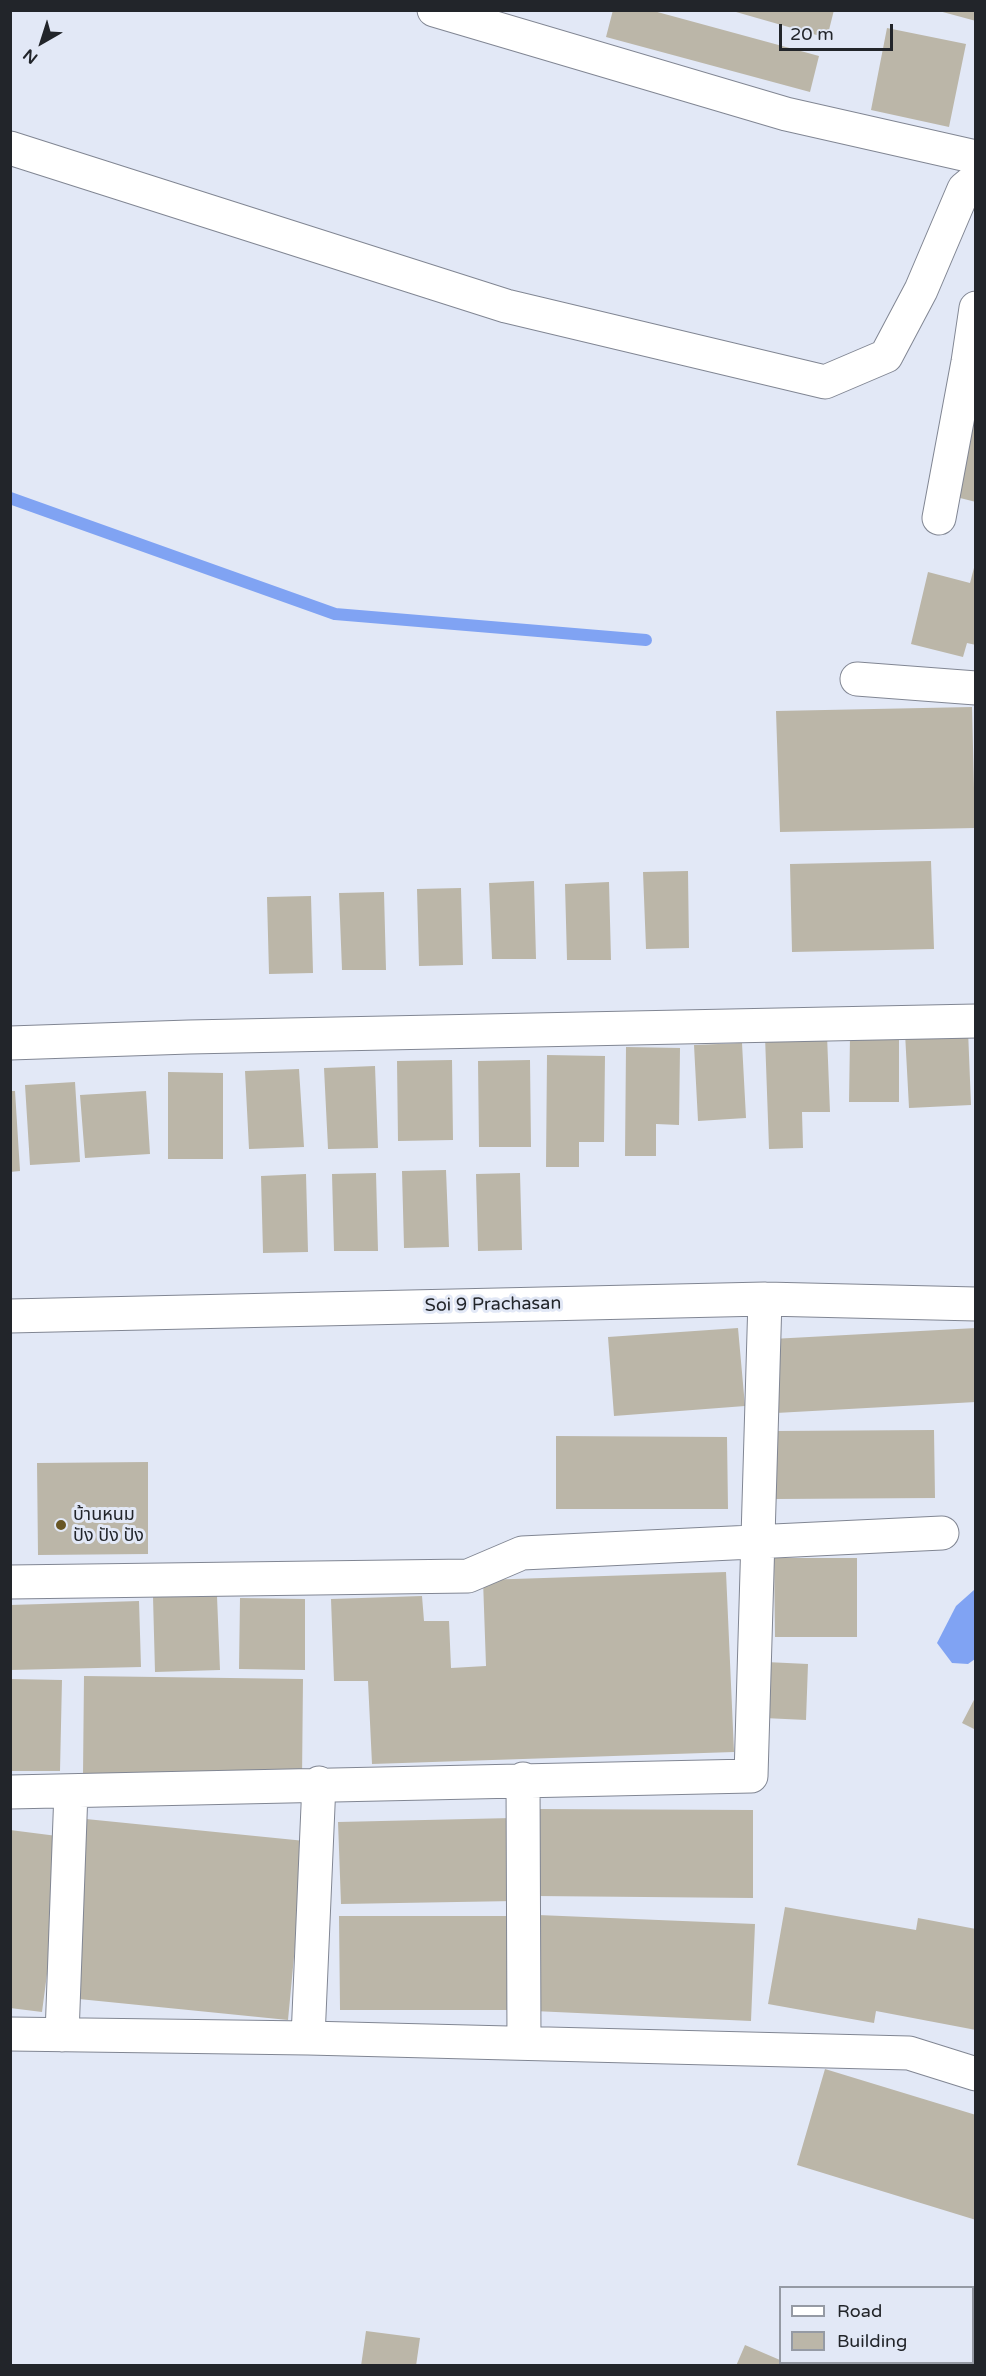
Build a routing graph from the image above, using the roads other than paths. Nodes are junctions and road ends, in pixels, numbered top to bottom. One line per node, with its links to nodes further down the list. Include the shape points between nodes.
1 (434, 10): 3 (street, via 786,114)
2 (10, 148): 4 (street, via 506,306 825,382 886,356 921,290 964,189)
3 (975, 157)
4 (975, 179)
5 (975, 308): 6 (street)
6 (968, 397): 7 (street)
7 (939, 518)
8 (857, 679): 9 (street)
9 (975, 688)
10 (975, 1021): 11 (street)
11 (10, 1043)
12 (765, 1299): 13 (street, Soi 9 Prachasan); 14 (street, Soi 9 Prachasan); 16 (street)
13 (975, 1304)
14 (10, 1316)
15 (942, 1533): 16 (street)
16 (758, 1542): 17 (street, via 522,1553 468,1576); 18 (street, via 751,1776)
17 (10, 1582)
18 (523, 1779): 19 (street); 25 (street)
19 (319, 1784): 20 (street); 24 (street)
20 (70, 1791): 21 (street); 23 (street)
21 (10, 1792)
22 (10, 2034): 23 (street)
23 (62, 2035): 24 (street)
24 (308, 2038): 25 (street)
25 (524, 2043): 26 (street, via 909,2053)
26 (975, 2074)

